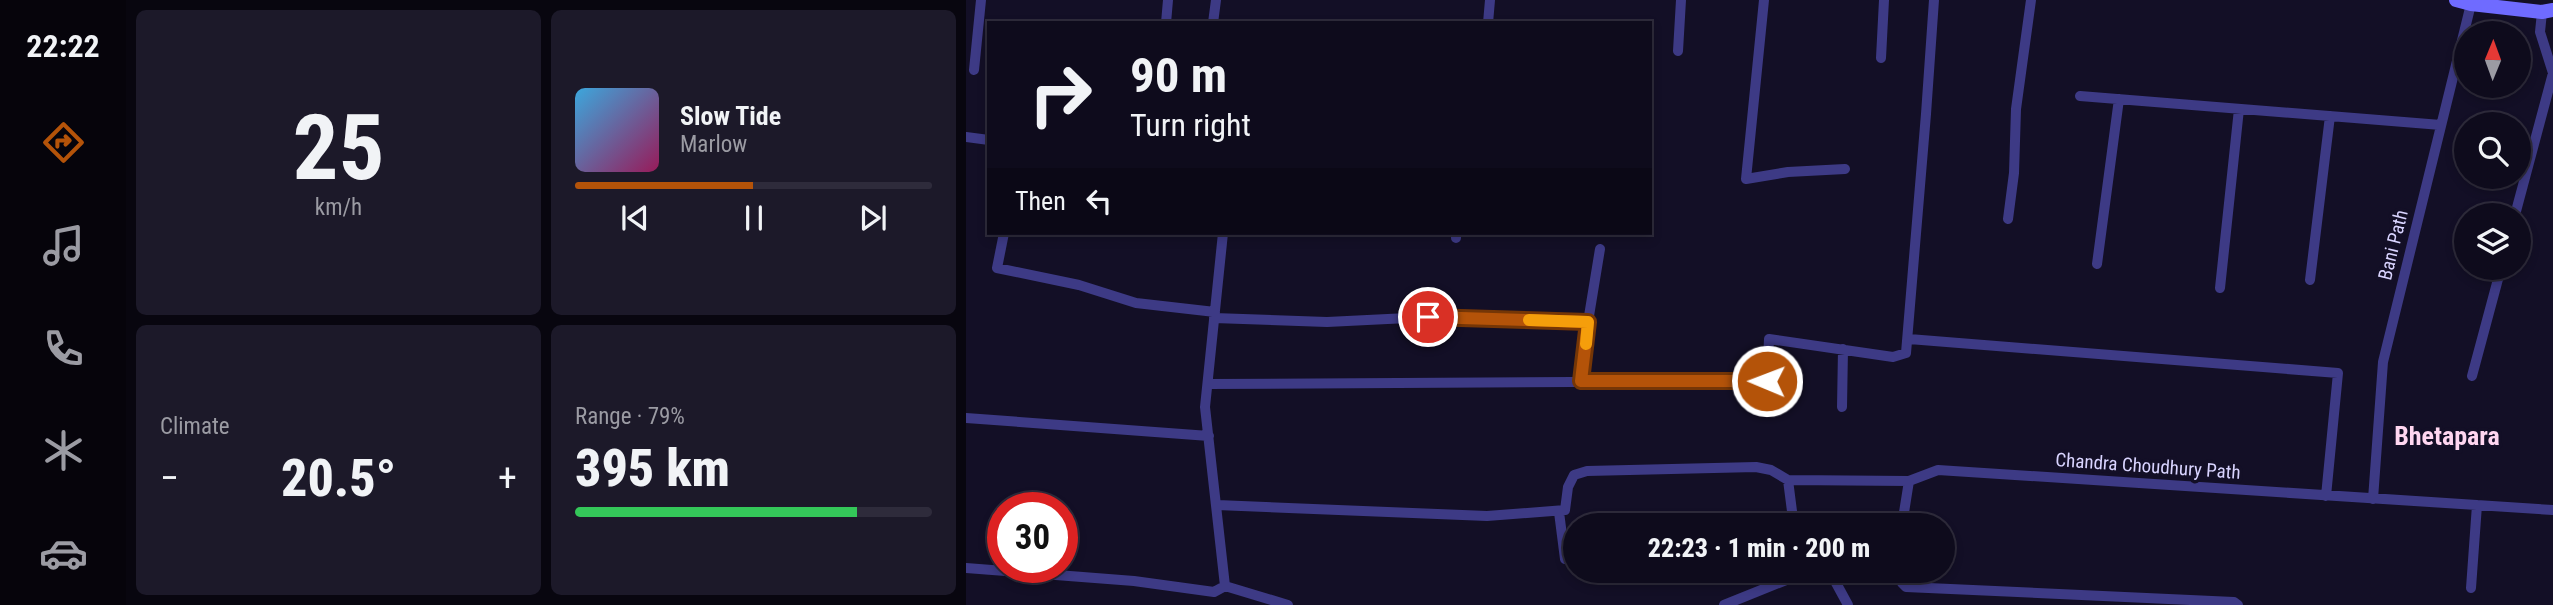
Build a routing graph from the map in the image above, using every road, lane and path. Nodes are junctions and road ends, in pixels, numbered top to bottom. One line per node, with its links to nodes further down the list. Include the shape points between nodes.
1 (981, 0): 17 (street)
2 (1168, 0): 12 (street)
3 (1216, 0): 13 (street)
4 (1490, 0): 14 (street)
5 (1681, 0): 15 (street)
6 (1764, 0): 25 (street, via 1746,179)
7 (1884, 0): 16 (street)
8 (1934, 0): 37 (street)
9 (2031, 0): 27 (street, via 2016,109)
10 (2463, 2): 11 (street); 22 (street, Bani Path)
11 (2548, 11): 26 (street, via 2540,33 2553,73)
12 (1166, 21)
13 (1213, 21)
14 (1488, 21)
15 (1678, 51)
16 (1881, 58)
17 (974, 70)
18 (2080, 96): 19 (street)
19 (2119, 99): 20 (street); 31 (street)
20 (2239, 108): 21 (street); 34 (street)
21 (2330, 116): 22 (street); 32 (street)
22 (2441, 125): 48 (street, Bani Path, via 2383,362)
23 (966, 137): 24 (street)
24 (987, 140)
25 (1845, 169)
26 (2518, 203)
27 (2008, 219)
28 (1004, 235): 35 (street, via 997,268 1079,285 1136,303)
29 (1223, 235): 35 (street)
30 (1600, 249): 36 (street)
31 (2096, 264)
32 (2310, 280)
33 (2498, 280): 39 (street)
34 (2220, 288)
35 (1215, 315): 36 (street, via 1327,322 1428,317); 41 (street)
36 (1588, 322): 40 (street)
37 (1909, 339): 38 (street, via 1906,353 1893,357); 47 (street, via 2339,373)
38 (1843, 349): 40 (street, via 1769,339 1767,381); 42 (street)
39 (2472, 376)
40 (1581, 381): 41 (street)
41 (1208, 384): 44 (street)
42 (1842, 407)
43 (966, 418): 44 (street)
44 (1209, 436): 49 (street)
45 (1788, 480): 46 (street, Chandra Choudhury Path); 52 (street, via 1756,467 1587,471 1574,475 1565,510); 53 (street)
46 (1909, 481): 47 (street, Chandra Choudhury Path, via 1938,470); 54 (street)
47 (2326, 496): 48 (street, Chandra Choudhury Path)
48 (2373, 499): 50 (street, Chandra Choudhury Path)
49 (1217, 505): 52 (street, via 1487,516); 60 (street)
50 (2477, 505): 51 (street, Chandra Choudhury Path); 61 (street)
51 (2553, 510)
52 (1559, 512): 55 (street)
53 (1794, 513)
54 (1904, 513)
55 (1563, 543)
56 (966, 568): 62 (street)
57 (1779, 583): 65 (street)
58 (1836, 583): 66 (street)
59 (1902, 583): 67 (street, via 1906,587 2234,601)
60 (1225, 586): 62 (street); 64 (street)
61 (2471, 588)
62 (1214, 592): 63 (street)
63 (1211, 605)
64 (1288, 605)
65 (1724, 605)
66 (1848, 605)
67 (2238, 605)

